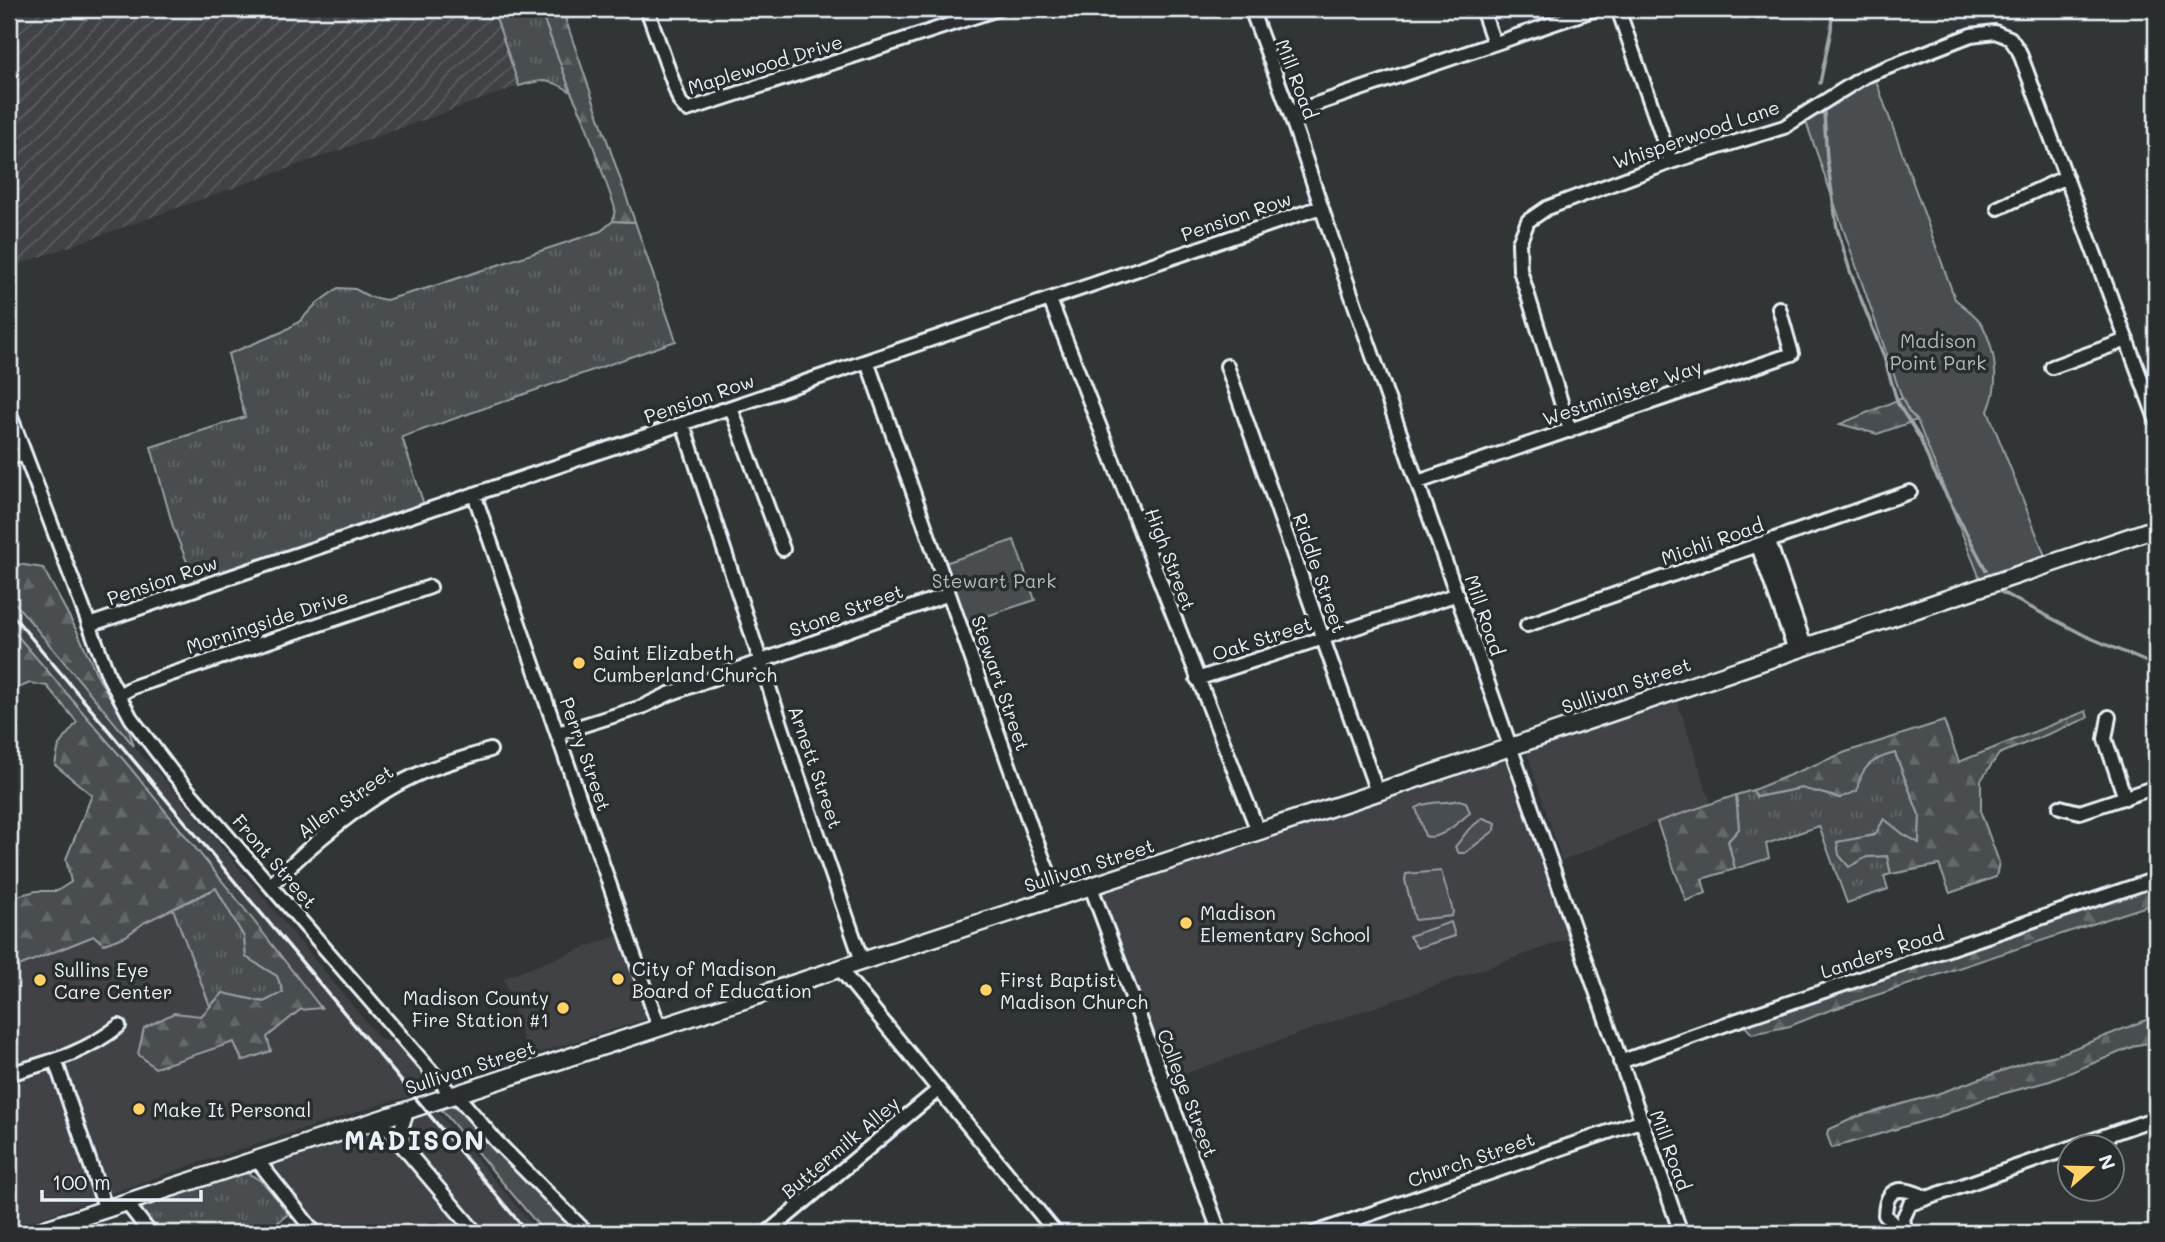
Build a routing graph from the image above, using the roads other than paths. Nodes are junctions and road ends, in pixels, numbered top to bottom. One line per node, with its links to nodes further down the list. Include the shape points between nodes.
1 (648, 9): 2 (street, Maplewood Drive, via 680,102 687,110)
2 (998, 9)
3 (1251, 9): 8 (street, Mill Road)
4 (1482, 9): 7 (street)
5 (1597, 9): 7 (street)
6 (1618, 9): 9 (street)
7 (1494, 43): 8 (street)
8 (1290, 113): 11 (street, Mill Road)
9 (1671, 162): 10 (street, Whisperwood Lane, via 1784,127 1865,76 1971,35 1996,32 2010,38 2019,51); 23 (street, Whisperwood Lane, via 1547,208 1528,221 1519,243 1520,270)
10 (2066, 177): 12 (street); 15 (street, Whisperwood Lane)
11 (1321, 206): 13 (street, Pension Row); 26 (street, Mill Road)
12 (1998, 208)
13 (1050, 300): 16 (street, Pension Row); 40 (street, High Street)
14 (1779, 308): 23 (street, Westminister Way, via 1792,354)
15 (2127, 340): 18 (street); 21 (street, Whisperwood Lane)
16 (867, 361): 19 (street, Pension Row); 33 (street, Stewart Street)
17 (1227, 366): 37 (street, Riddle Street)
18 (2052, 367)
19 (731, 408): 22 (street, Pension Row); 31 (street)
20 (9, 412): 24 (street, Front Street)
21 (2156, 419)
22 (683, 424): 28 (street, Pension Row); 39 (street, Arnett Street)
23 (1570, 431): 26 (street, Westminister Way)
24 (24, 455): 25 (street); 35 (street, Front Street)
25 (9, 457)
26 (1418, 482): 34 (street, Mill Road)
27 (1910, 492): 30 (street, Michli Road)
28 (474, 494): 35 (street, Pension Row); 43 (street, Perry Street)
29 (2156, 528): 38 (main road, Sullivan Street)
30 (1764, 544): 36 (street, Michli Road); 38 (street)
31 (783, 549)
32 (430, 587): 41 (street, Morningside Drive)
33 (949, 594): 39 (street, Stone Street); 54 (street, Stewart Street)
34 (1458, 594): 37 (street, Oak Street); 44 (street, Mill Road)
35 (89, 625): 41 (street, Front Street)
36 (1527, 625)
37 (1322, 638): 40 (street, Oak Street); 47 (street, Riddle Street)
38 (1800, 648): 44 (main road, Sullivan Street)
39 (760, 662): 43 (street, Stone Street); 55 (street, Arnett Street)
40 (1197, 679): 50 (street, High Street)
41 (119, 695): 52 (street, Front Street, via 172,772)
42 (2109, 718): 48 (street, via 2105,739)
43 (558, 733): 58 (street, Perry Street)
44 (1510, 747): 47 (main road, Sullivan Street); 60 (street, Mill Road)
45 (490, 750): 52 (street, Allen Street, via 397,785 293,862)
46 (2156, 787): 48 (street)
47 (1377, 792): 50 (main road, Sullivan Street)
48 (2125, 798): 49 (street, via 2080,812)
49 (2060, 807)
50 (1258, 831): 53 (main road, Sullivan Street)
51 (2156, 879): 60 (street, Landers Road)
52 (271, 885): 63 (street, Front Street)
53 (1091, 887): 54 (main road, Sullivan Street); 81 (street, College Street)
54 (1058, 897): 55 (main road, Sullivan Street)
55 (862, 961): 56 (main road, Sullivan Street)
56 (840, 968): 58 (main road, Sullivan Street); 62 (street)
57 (119, 1026): 59 (street, via 96,1043)
58 (659, 1027): 63 (main road, Sullivan Street)
59 (55, 1060): 61 (street); 72 (street)
60 (1620, 1062): 67 (street, Mill Road)
61 (9, 1074)
62 (937, 1090): 79 (street, Buttermilk Alley); 80 (street)
63 (451, 1094): 64 (main road, Sullivan Street); 78 (street, Front Street)
64 (408, 1109): 66 (main road, Sullivan Street); 68 (street, via 401,1129)
65 (2156, 1118): 70 (street)
66 (373, 1121): 68 (street, via 388,1129); 69 (main road, Sullivan Street)
67 (1640, 1121): 82 (street, Church Street); 83 (street, Mill Road)
68 (406, 1149): 77 (street)
69 (257, 1160): 71 (main road, Sullivan Street); 76 (street)
70 (1925, 1197): 73 (street, via 1910,1204 1903,1219); 73 (street, via 1908,1190 1889,1195 1885,1215)
71 (126, 1202): 72 (main road, Sullivan Street); 75 (street)
72 (106, 1210): 74 (main road, Sullivan Street)
73 (1906, 1232)
74 (33, 1233)
75 (150, 1233)
76 (315, 1233)
77 (476, 1233)
78 (587, 1233)
79 (767, 1233)
80 (1056, 1233)
81 (1220, 1233)
82 (1315, 1233)
83 (1681, 1233)

